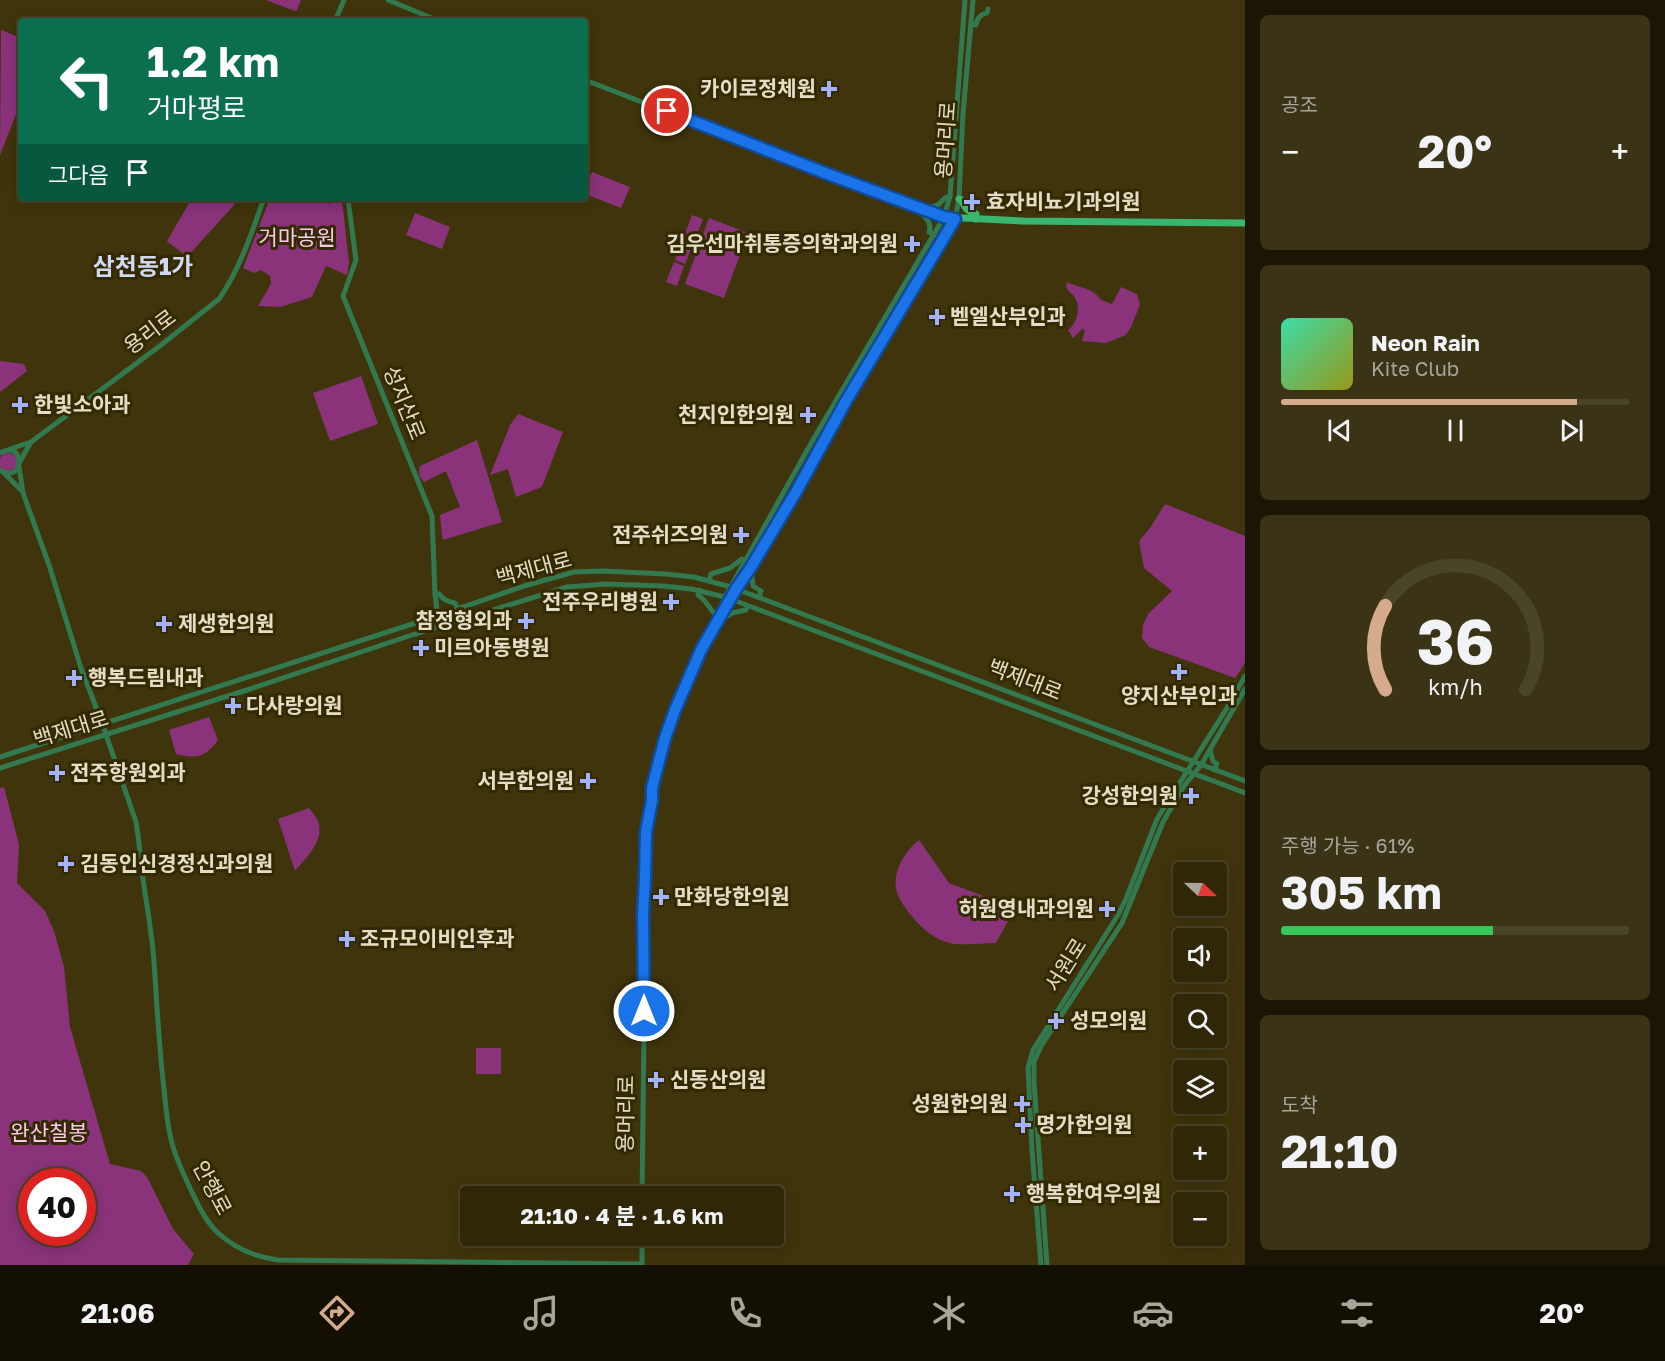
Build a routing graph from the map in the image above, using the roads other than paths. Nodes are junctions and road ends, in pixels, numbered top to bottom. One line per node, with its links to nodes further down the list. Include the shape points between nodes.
1 (344, 0): 6 (street)
2 (388, 0): 7 (street)
3 (965, 0): 10 (street, 용머리로)
4 (973, 0): 8 (street, 용머리로)
5 (988, 9): 8 (street, via 976,25)
6 (336, 18)
7 (433, 18)
8 (971, 24): 11 (street, 용머리로)
9 (588, 81): 14 (street)
10 (951, 196): 14 (street); 15 (street, 용머리로)
11 (959, 199): 16 (street, 용머리로); 17 (main road, via 970,213 976,214)
12 (263, 201): 20 (street, 용리로, via 246,249 219,299)
13 (348, 201): 30 (street, 성지산로, via 356,260 343,296 432,516)
14 (924, 209): 15 (street); 19 (street, via 929,232)
15 (944, 217): 16 (main road); 19 (street, 용머리로)
16 (955, 219): 17 (main road); 26 (street, 용머리로)
17 (976, 219): 18 (main road)
18 (1245, 223)
19 (934, 235): 25 (street, 용머리로)
20 (31, 442): 21 (street); 22 (street, 용리로)
21 (2, 452): 22 (street, via 15,453)
22 (19, 465): 23 (street, via 11,473); 24 (street)
23 (2, 471): 24 (street)
24 (23, 493): 40 (street)
25 (745, 561): 27 (street, via 711,574); 28 (street, 용머리로)
26 (751, 567): 28 (street, 용머리로); 31 (street, via 753,586 761,591)
27 (709, 581): 28 (street, 백제대로); 34 (street, 백제대로, via 635,572 574,572)
28 (733, 588): 31 (street, 백제대로); 32 (street, 용머리로)
29 (700, 590): 32 (street, 백제대로); 36 (street, via 698,595); 37 (street, 백제대로, via 606,584 567,587)
30 (435, 594): 34 (street, via 455,603); 35 (street, 성지산로)
31 (759, 597): 44 (street, 백제대로)
32 (728, 598): 33 (street, 백제대로); 36 (street, 용머리로)
33 (748, 606): 36 (street, via 722,620); 48 (street, 백제대로)
34 (458, 609): 35 (street, 백제대로)
35 (437, 616): 37 (street, 성지산로); 40 (street, 백제대로)
36 (717, 617): 52 (street, 용머리로, via 665,738 646,832)
37 (439, 626): 41 (street, 백제대로)
38 (1245, 676): 44 (street, 서원로)
39 (1245, 689): 42 (street, 서원로)
40 (102, 723): 41 (street); 43 (street, 백제대로)
41 (106, 735): 46 (street, 백제대로); 54 (street, 안행로, via 139,837 168,1127 195,1200 216,1231 247,1252 278,1260)
42 (1210, 750): 45 (street, 서원로); 47 (street, via 1217,764)
43 (0, 757)
44 (1193, 762): 45 (street, 백제대로); 48 (street, 서원로)
45 (1201, 765): 47 (street, 백제대로); 49 (street, 서원로)
46 (0, 768)
47 (1214, 770): 50 (street, 백제대로)
48 (1187, 771): 49 (street, 백제대로); 55 (street, 서원로, via 1155,824 1118,915 1030,1057)
49 (1194, 774): 51 (street, 백제대로); 56 (street, 서원로, via 1163,822 1122,923 1034,1062)
50 (1245, 781)
51 (1245, 793)
52 (642, 1186)
53 (642, 1246): 54 (street)
54 (642, 1264)
55 (1041, 1265)
56 (1047, 1265)

